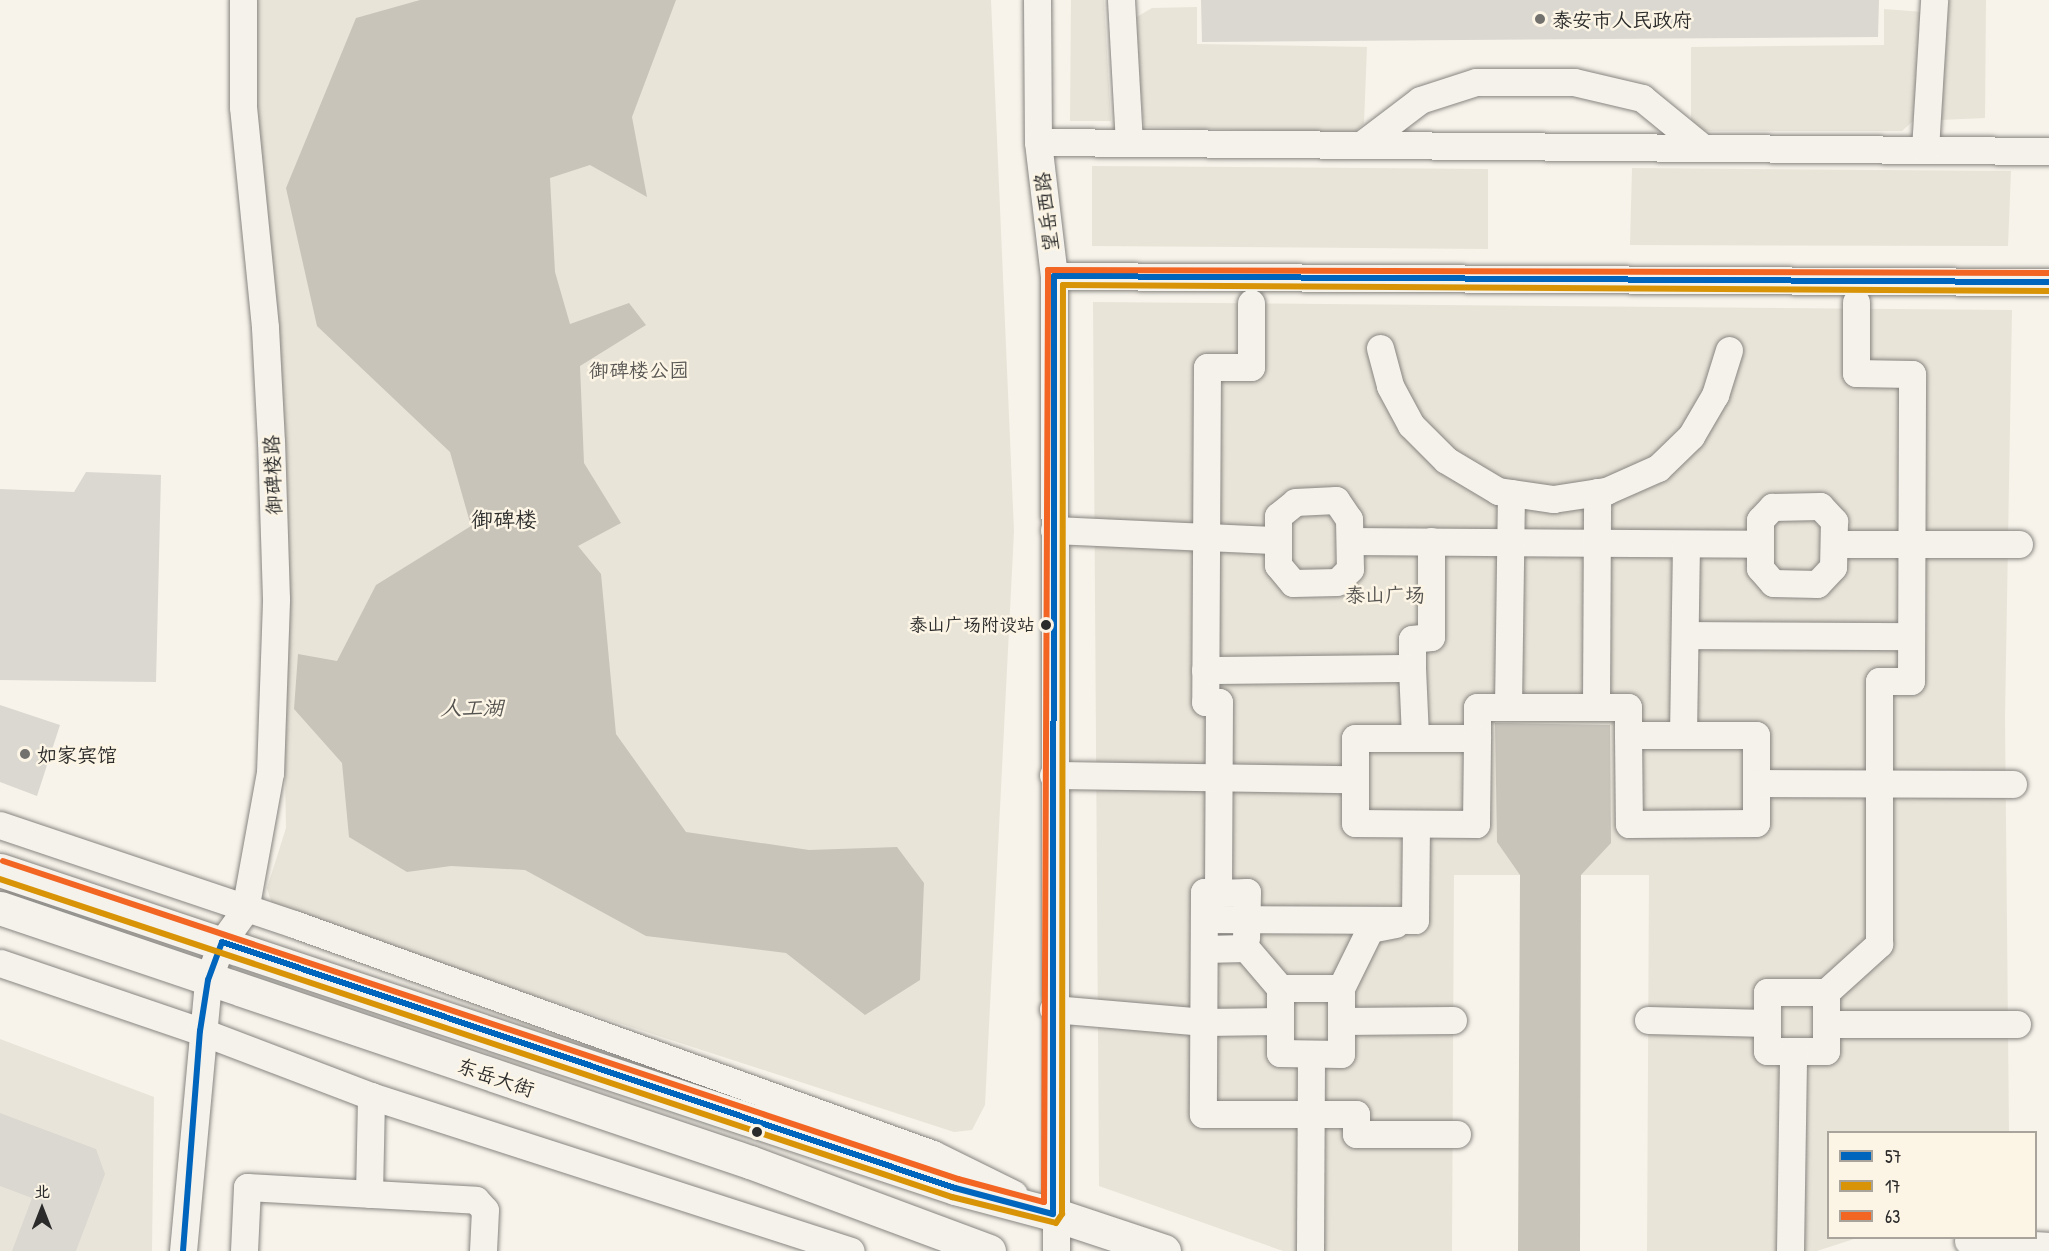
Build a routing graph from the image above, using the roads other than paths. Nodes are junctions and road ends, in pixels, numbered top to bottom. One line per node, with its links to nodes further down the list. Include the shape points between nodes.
1 (243, 0): 52 (street, 御碑楼路, via 243,107 265,327 276,599 270,773)
2 (1038, 0): 5 (street, 望岳西路)
3 (1121, 0): 6 (street)
4 (1934, 0): 9 (street)
5 (1038, 142): 6 (street); 11 (street, 望岳西路)
6 (1129, 143): 7 (street)
7 (1361, 145): 8 (street); 8 (street, via 1420,100 1476,81 1574,81 1642,98)
8 (1702, 147): 9 (street)
9 (1925, 149): 10 (street)
10 (2049, 151)
11 (1054, 276): 12 (street); 19 (street, 望岳西路)
12 (2049, 282)
13 (1856, 302): 29 (street, via 1856,373 1912,374)
14 (1251, 303): 20 (street, via 1251,367 1207,367)
15 (1380, 348): 18 (street, via 1390,386 1411,426 1446,460 1498,491)
16 (1729, 350): 17 (street, via 1715,395 1691,436 1658,468)
17 (1597, 492): 18 (street, via 1553,499); 25 (street)
18 (1511, 493): 24 (street)
19 (1054, 530): 20 (street); 41 (street, 望岳西路)
20 (1206, 537): 21 (street); 34 (street)
21 (1278, 540): 22 (street, via 1278,516 1295,502 1336,500 1349,519); 22 (street, via 1278,565 1293,583 1337,582 1350,568)
22 (1350, 541): 23 (street)
23 (1431, 541): 24 (street); 33 (street, via 1431,637 1412,639)
24 (1510, 541): 25 (street); 35 (street)
25 (1598, 543): 26 (street); 36 (street)
26 (1686, 544): 27 (street); 31 (street)
27 (1760, 544): 28 (street, via 1760,520 1772,507 1820,506 1834,521); 28 (street, via 1760,568 1773,583 1817,584 1833,567)
28 (1834, 544): 29 (street)
29 (1911, 544): 30 (street); 32 (street)
30 (2019, 544)
31 (1685, 634): 32 (street); 38 (street)
32 (1911, 636): 45 (street, via 1911,681 1879,681)
33 (1412, 668): 34 (street); 39 (street)
34 (1205, 670): 42 (street, via 1205,702 1219,702)
35 (1508, 707): 36 (street); 40 (street, via 1477,707)
36 (1596, 707): 37 (street, via 1628,707)
37 (1628, 735): 38 (street); 44 (street, via 1629,824 1756,823)
38 (1683, 735): 44 (street, via 1756,735)
39 (1415, 738): 40 (street); 43 (street, via 1355,738)
40 (1477, 738): 47 (street, via 1476,824)
41 (1053, 775): 42 (street); 64 (street, 望岳西路)
42 (1219, 777): 43 (street); 50 (street)
43 (1355, 779): 47 (street, via 1355,823)
44 (1756, 783): 45 (street)
45 (1879, 783): 46 (street); 63 (street, via 1879,944)
46 (2013, 784)
47 (1416, 824): 55 (street)
48 (0, 825): 52 (street)
49 (0, 870): 56 (main road, 东岳大街)
50 (1218, 893): 53 (street, via 1204,892); 54 (street, via 1247,892)
51 (0, 908): 60 (main road, 东岳大街)
52 (245, 910): 56 (street, 御碑楼路); 80 (street, via 933,1154)
53 (1204, 919): 54 (street); 58 (street)
54 (1247, 920): 55 (street); 57 (street)
55 (1415, 920): 62 (street, via 1370,929)
56 (222, 942): 60 (street, 御碑楼路); 80 (main road, 东岳大街, via 955,1188)
57 (1246, 948): 58 (street); 61 (street)
58 (1204, 949): 69 (street)
59 (0, 963): 73 (street)
60 (208, 980): 73 (street, 御碑楼路); 88 (main road, 东岳大街, via 739,1158)
61 (1280, 988): 62 (street); 67 (street)
62 (1341, 988): 68 (street)
63 (1826, 992): 70 (street, via 1767,992); 71 (street)
64 (1053, 1009): 69 (street); 80 (street, 望岳西路)
65 (1453, 1020): 68 (street)
66 (1648, 1020): 70 (street)
67 (1280, 1021): 69 (street); 75 (street, via 1280,1053)
68 (1341, 1021): 75 (street, via 1341,1054)
69 (1204, 1022): 77 (street, via 1203,1114)
70 (1767, 1023): 74 (street, via 1767,1051)
71 (1826, 1024): 72 (street); 74 (street, via 1826,1051)
72 (2017, 1024)
73 (200, 1031): 76 (street); 84 (street, 御碑楼路)
74 (1793, 1051): 91 (street)
75 (1311, 1054): 77 (street)
76 (372, 1096): 79 (street); 87 (street)
77 (1311, 1114): 78 (street, via 1356,1114 1356,1134); 90 (street)
78 (1457, 1134)
79 (369, 1194): 85 (street, via 247,1187); 86 (street, via 476,1200 485,1210)
80 (1053, 1214): 82 (main road, 东岳大街); 89 (street, 望岳西路)
81 (1968, 1240): 83 (street)
82 (1150, 1246)
83 (2049, 1246)
84 (183, 1251)
85 (244, 1251)
86 (483, 1251)
87 (851, 1251)
88 (989, 1251)
89 (1056, 1251)
90 (1310, 1251)
91 (1790, 1251)

